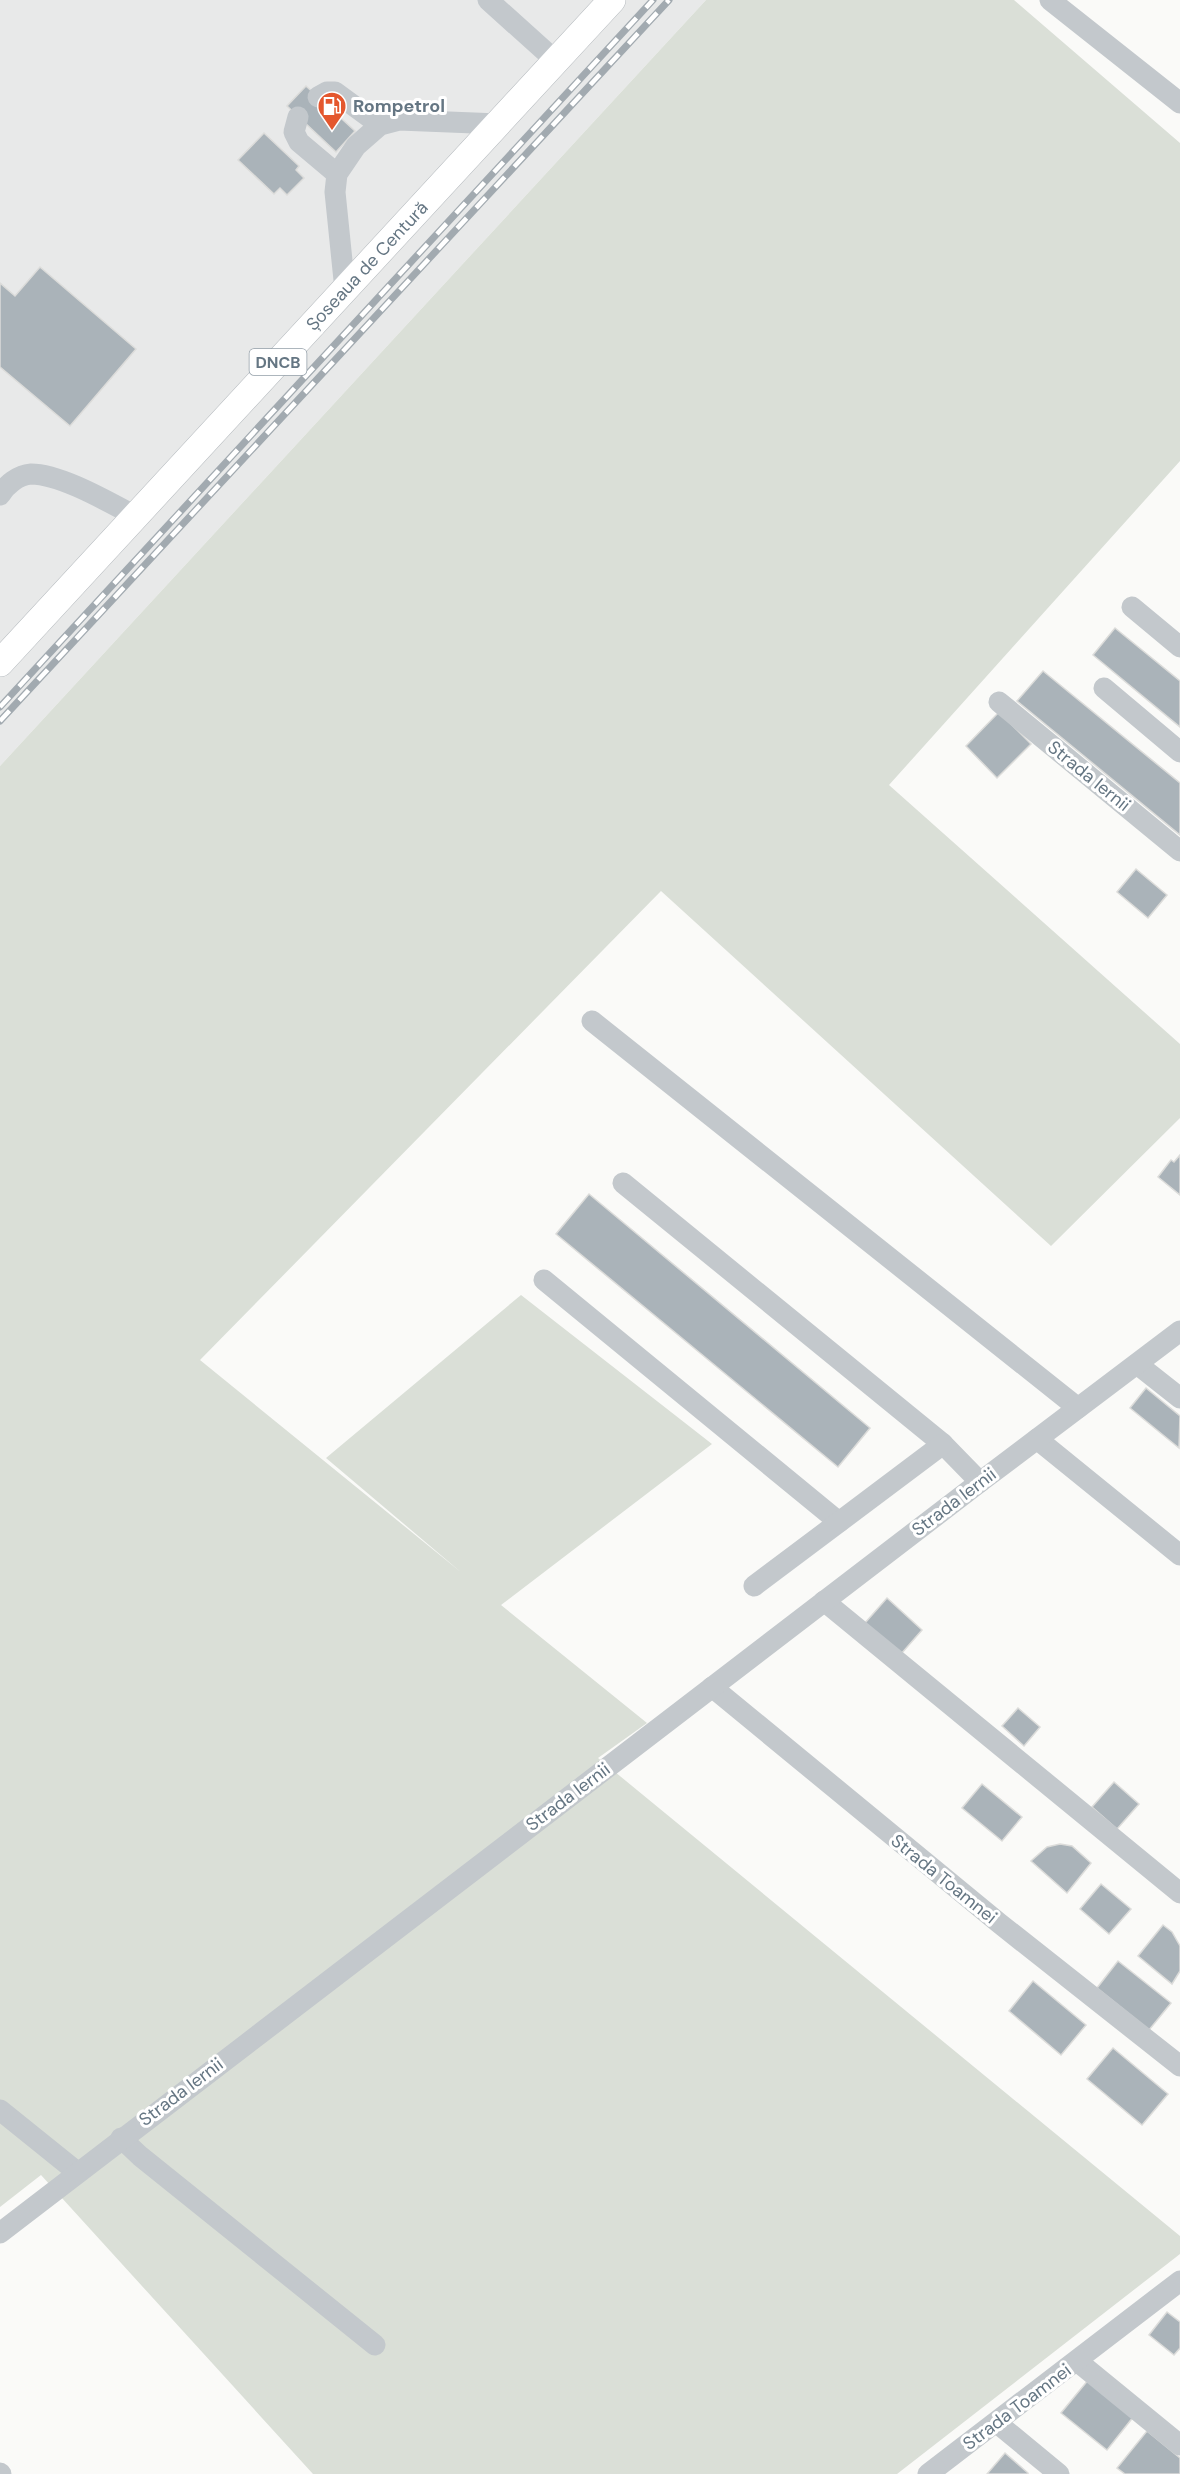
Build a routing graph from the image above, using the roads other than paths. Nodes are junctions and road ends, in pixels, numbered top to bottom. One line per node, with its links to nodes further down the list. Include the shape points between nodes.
1 (488, 0): 4 (street)
2 (612, 0): 4 (main road, Șoseaua de Centură / DNCB)
3 (1053, 1): 6 (street)
4 (557, 62): 8 (main road, Șoseaua de Centură / DNCB)
5 (318, 97): 9 (street, via 335,92)
6 (1180, 103)
7 (298, 117): 10 (street, via 294,132 299,142)
8 (499, 124): 9 (street, via 399,120); 11 (main road, Șoseaua de Centură / DNCB)
9 (380, 125): 10 (street, via 356,146)
10 (337, 174): 11 (street)
11 (345, 290): 13 (main road, Șoseaua de Centură / DNCB)
12 (0, 495): 13 (street, via 12,481 30,474 81,489)
13 (136, 517): 16 (main road, Șoseaua de Centură / DNCB)
14 (1132, 607): 15 (street)
15 (1180, 647)
16 (1, 658)
17 (1104, 688): 19 (street)
18 (999, 702): 20 (street, Strada Iernii)
19 (1180, 752)
20 (1180, 850)
21 (592, 1021): 27 (street)
22 (623, 1183): 29 (street)
23 (544, 1280): 31 (street)
24 (1180, 1331): 25 (street, Strada Iernii)
25 (1137, 1364): 26 (street); 27 (street, Strada Iernii)
26 (1180, 1398)
27 (1078, 1408): 28 (street, Strada Iernii)
28 (1037, 1439): 30 (street, Strada Iernii); 32 (street)
29 (943, 1444): 30 (street); 31 (street)
30 (980, 1482): 34 (street, Strada Iernii)
31 (839, 1522): 33 (street)
32 (1180, 1555)
33 (754, 1586)
34 (824, 1601): 35 (street, Strada Iernii); 36 (street)
35 (712, 1687): 37 (street, Strada Toamnei); 39 (street, Strada Iernii)
36 (1180, 1893)
37 (1180, 2067)
38 (0, 2110): 40 (street)
39 (121, 2138): 40 (street, Strada Iernii); 43 (street)
40 (77, 2172): 41 (street, Strada Iernii)
41 (0, 2233)
42 (1180, 2281): 44 (street, Strada Toamnei)
43 (375, 2345)
44 (1077, 2361): 45 (street, Strada Toamnei); 46 (street, Strada Toamnei)
45 (997, 2423): 47 (street, Strada Toamnei); 48 (street)
46 (1180, 2445)
47 (928, 2474)
48 (1059, 2474)

